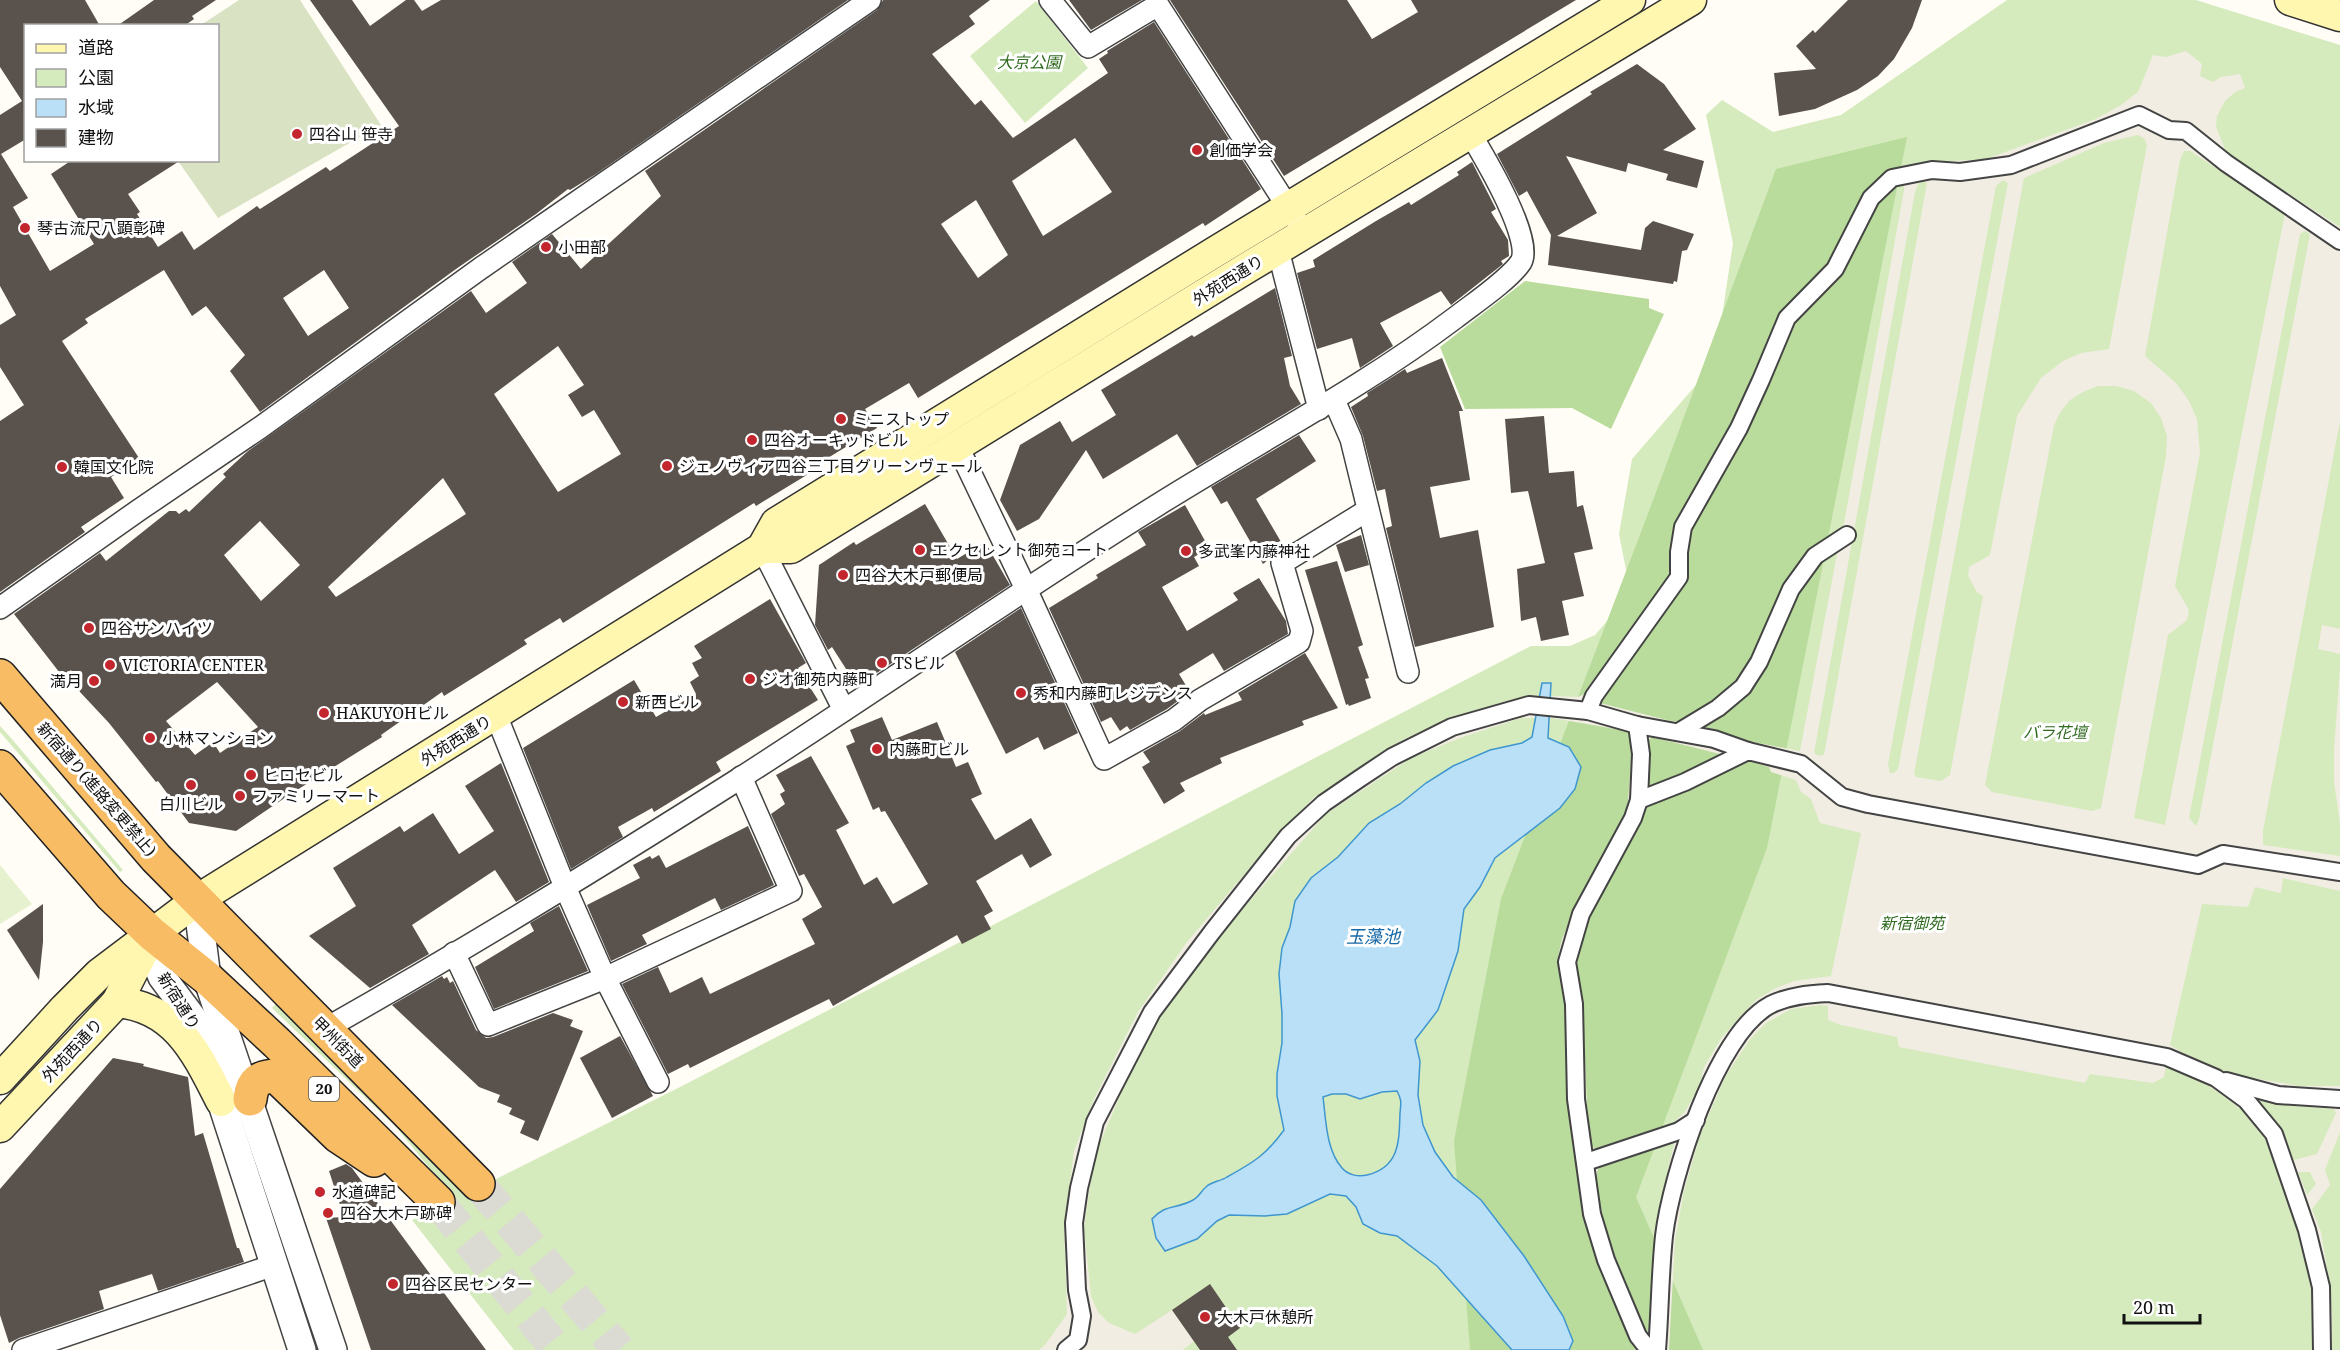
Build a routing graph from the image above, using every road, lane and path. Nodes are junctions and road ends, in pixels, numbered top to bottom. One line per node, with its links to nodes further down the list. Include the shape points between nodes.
1 (870, 0): 18 (street, via 480,268 261,427)
2 (1050, 0): 8 (street, via 1088,47 1158,5)
3 (1630, 0): 8 (main road, 外苑西通り)
4 (2290, 0): 6 (main road)
5 (1681, 2): 7 (main road, 外苑西通り)
6 (2340, 16)
7 (1470, 133): 9 (main road, 外苑西通り); 12 (street, via 1518,225 1523,245 1520,262 1447,324)
8 (1288, 207): 9 (street); 16 (main road, 外苑西通り, via 776,523)
9 (1305, 234): 11 (main road, 外苑西通り)
10 (2340, 241): 22 (street, via 2186,131 2169,130 2139,115 2011,165 1960,172 1932,170 1892,178 1870,198 1835,269 1787,318 1739,428 1683,527 1679,577 1594,696)
11 (1278, 250): 12 (street); 13 (main road, 外苑西通り)
12 (1327, 404): 14 (street, via 1351,439); 17 (street, via 1158,504)
13 (958, 447): 16 (main road, 外苑西通り, via 791,548); 17 (street)
14 (1368, 510): 17 (street, via 1282,563 1302,630 1299,642 1104,759); 19 (street)
15 (1847, 535): 25 (street, via 1815,556 1791,589 1759,662 1743,687)
16 (762, 548): 21 (street); 23 (main road, 外苑西通り)
17 (1026, 589): 21 (street)
18 (0, 608)
19 (1408, 672)
20 (0, 676): 32 (highway, 新宿通り(進路変更禁止) / 20, via 156,858)
21 (844, 710): 28 (street)
22 (1588, 711): 24 (street); 52 (street, via 1529,705 1452,727 1392,757 1324,802 1288,836 1152,1012 1095,1122 1074,1223 1082,1316 1078,1340)
23 (496, 715): 31 (street); 32 (main road, 外苑西通り)
24 (1637, 725): 25 (street); 29 (street, via 1641,754)
25 (1680, 731): 26 (street)
26 (1748, 751): 29 (street); 30 (street, via 1801,764 1842,797 1868,804 2198,865 2223,854)
27 (0, 767): 33 (highway, 20, via 111,895)
28 (741, 777): 31 (street); 36 (street, via 791,891)
29 (1639, 800): 46 (street, via 1581,915 1567,962 1574,1004 1576,1099)
30 (2340, 873)
31 (565, 887): 34 (street); 36 (street)
32 (197, 900): 33 (main road, 外苑西通り); 35 (street, 新宿通り); 38 (highway, 甲州街道 / 20)
33 (152, 934): 35 (highway, 20); 37 (main road, 外苑西通り); 40 (main road, 外苑西通り, via 85,987); 43 (street, 新宿通り, via 162,976 192,1017)
34 (454, 952): 36 (street, via 488,1025); 38 (street)
35 (207, 978): 43 (street, 新宿通り); 43 (highway, 20, via 438,1202 339,1136 276,1076 257,1080)
36 (605, 978): 41 (street)
37 (117, 1002): 43 (main road, via 134,1003 182,1034); 45 (main road, 外苑西通り)
38 (325, 1029): 47 (highway, 甲州街道 / 20)
39 (2216, 1078): 42 (street, via 2278,1095); 44 (street, via 2167,1057 1828,993 1799,995 1770,1005 1743,1028 1718,1069); 55 (street, via 2247,1100 2274,1134 2307,1230 2321,1287)
40 (0, 1079)
41 (658, 1082)
42 (2340, 1099)
43 (235, 1100): 48 (street, 新宿通り); 51 (street, 新宿通り)
44 (1696, 1120): 46 (street, via 1680,1131); 54 (street, via 1678,1172 1664,1236)
45 (0, 1127)
46 (1586, 1162): 53 (street, via 1592,1214 1606,1260 1638,1336)
47 (478, 1184)
48 (274, 1265): 49 (street); 50 (street, 新宿通り)
49 (22, 1350)
50 (302, 1350)
51 (333, 1350)
52 (1066, 1350)
53 (1649, 1350)
54 (1657, 1350)
55 (2322, 1350)

